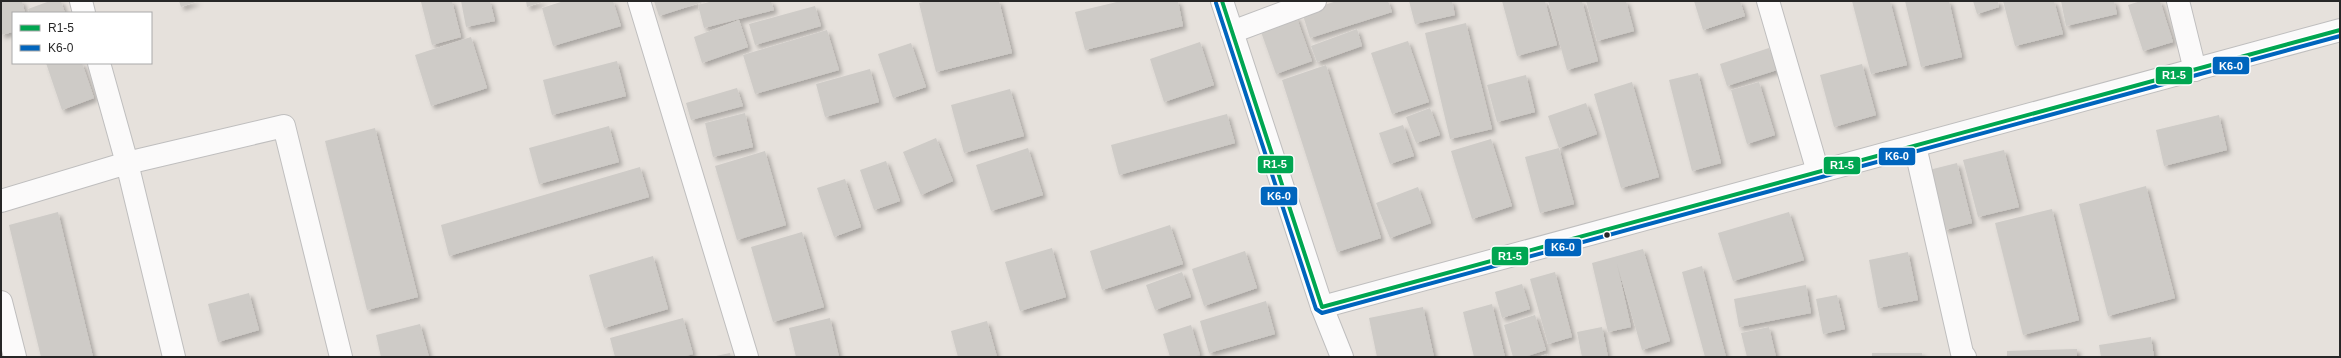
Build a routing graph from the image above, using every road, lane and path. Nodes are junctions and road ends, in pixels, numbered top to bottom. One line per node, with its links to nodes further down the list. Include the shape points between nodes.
1 (81, 1): 7 (street)
2 (639, 1): 21 (street)
3 (1222, 1): 9 (street)
4 (1315, 1): 9 (street)
5 (1768, 1): 14 (street)
6 (2178, 1): 11 (street)
7 (84, 12)
8 (2340, 30): 11 (street)
9 (1232, 32): 17 (street)
10 (98, 64): 13 (street)
11 (2195, 70): 12 (street)
12 (1915, 146): 14 (street); 23 (street)
13 (127, 163): 15 (street); 19 (street); 20 (street, via 284,126)
14 (1818, 172): 17 (street)
15 (1, 201)
16 (1, 302): 18 (street)
17 (1322, 308): 22 (street)
18 (15, 357)
19 (174, 357)
20 (341, 357)
21 (747, 357)
22 (1342, 357)
23 (1965, 357)

